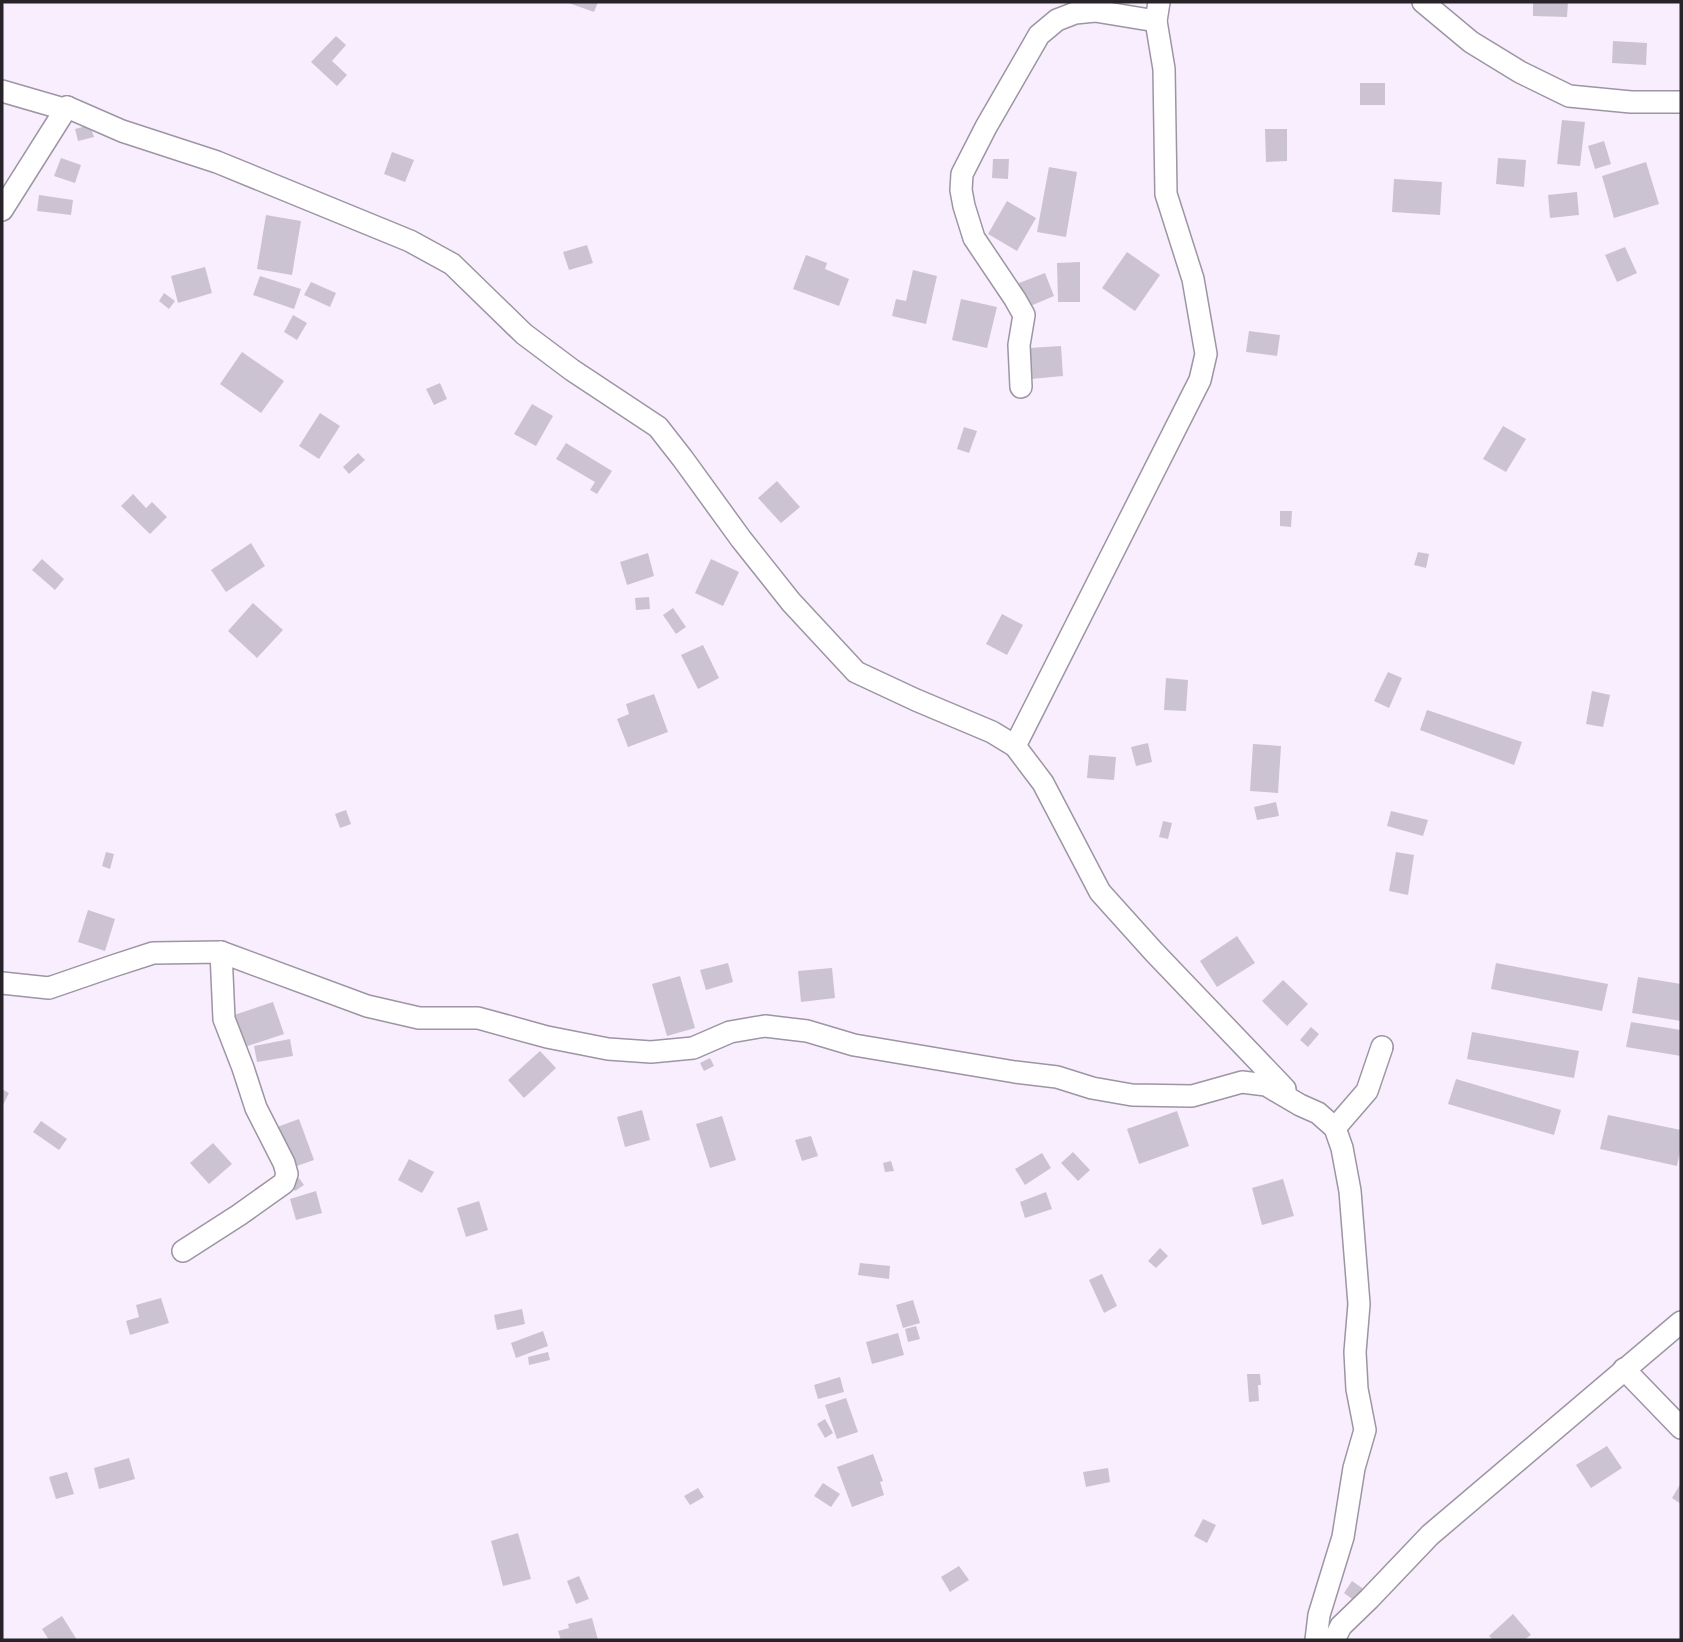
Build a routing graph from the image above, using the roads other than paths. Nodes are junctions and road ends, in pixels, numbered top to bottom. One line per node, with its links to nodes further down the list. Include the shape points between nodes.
1 (1423, 2): 4 (street, via 1471,41 1569,96)
2 (1157, 12): 7 (street, via 1075,13 1039,34 962,174 964,206 974,237 1024,315 1019,345); 8 (street, via 1164,69 1166,194 1193,279 1206,354 1200,380)
3 (2, 91): 5 (street)
4 (1681, 102)
5 (67, 107): 6 (street); 8 (street, via 288,190 410,241 452,264 524,334 658,427 791,602 856,672)
6 (2, 210)
7 (1021, 387)
8 (1015, 746): 12 (street, via 1043,783 1100,892)
9 (221, 952): 10 (street, via 153,953 49,988); 12 (street, via 367,1006 419,1018 478,1018 608,1049 651,1052 693,1048 730,1032 765,1026 1057,1077 1132,1095 1192,1096 1242,1082 1266,1085); 14 (street, via 224,1019 256,1108 287,1174 284,1183)
10 (2, 984)
11 (1382, 1047): 13 (street, via 1367,1091)
12 (1300, 1105): 13 (street)
13 (1335, 1128): 18 (street, via 1350,1191 1359,1304 1357,1389 1364,1430 1343,1537 1318,1615)
14 (183, 1251)
15 (1681, 1322): 16 (street)
16 (1625, 1369): 17 (street); 19 (street, via 1430,1535 1341,1626)
17 (1681, 1427)
18 (1316, 1640)
19 (1334, 1640)

